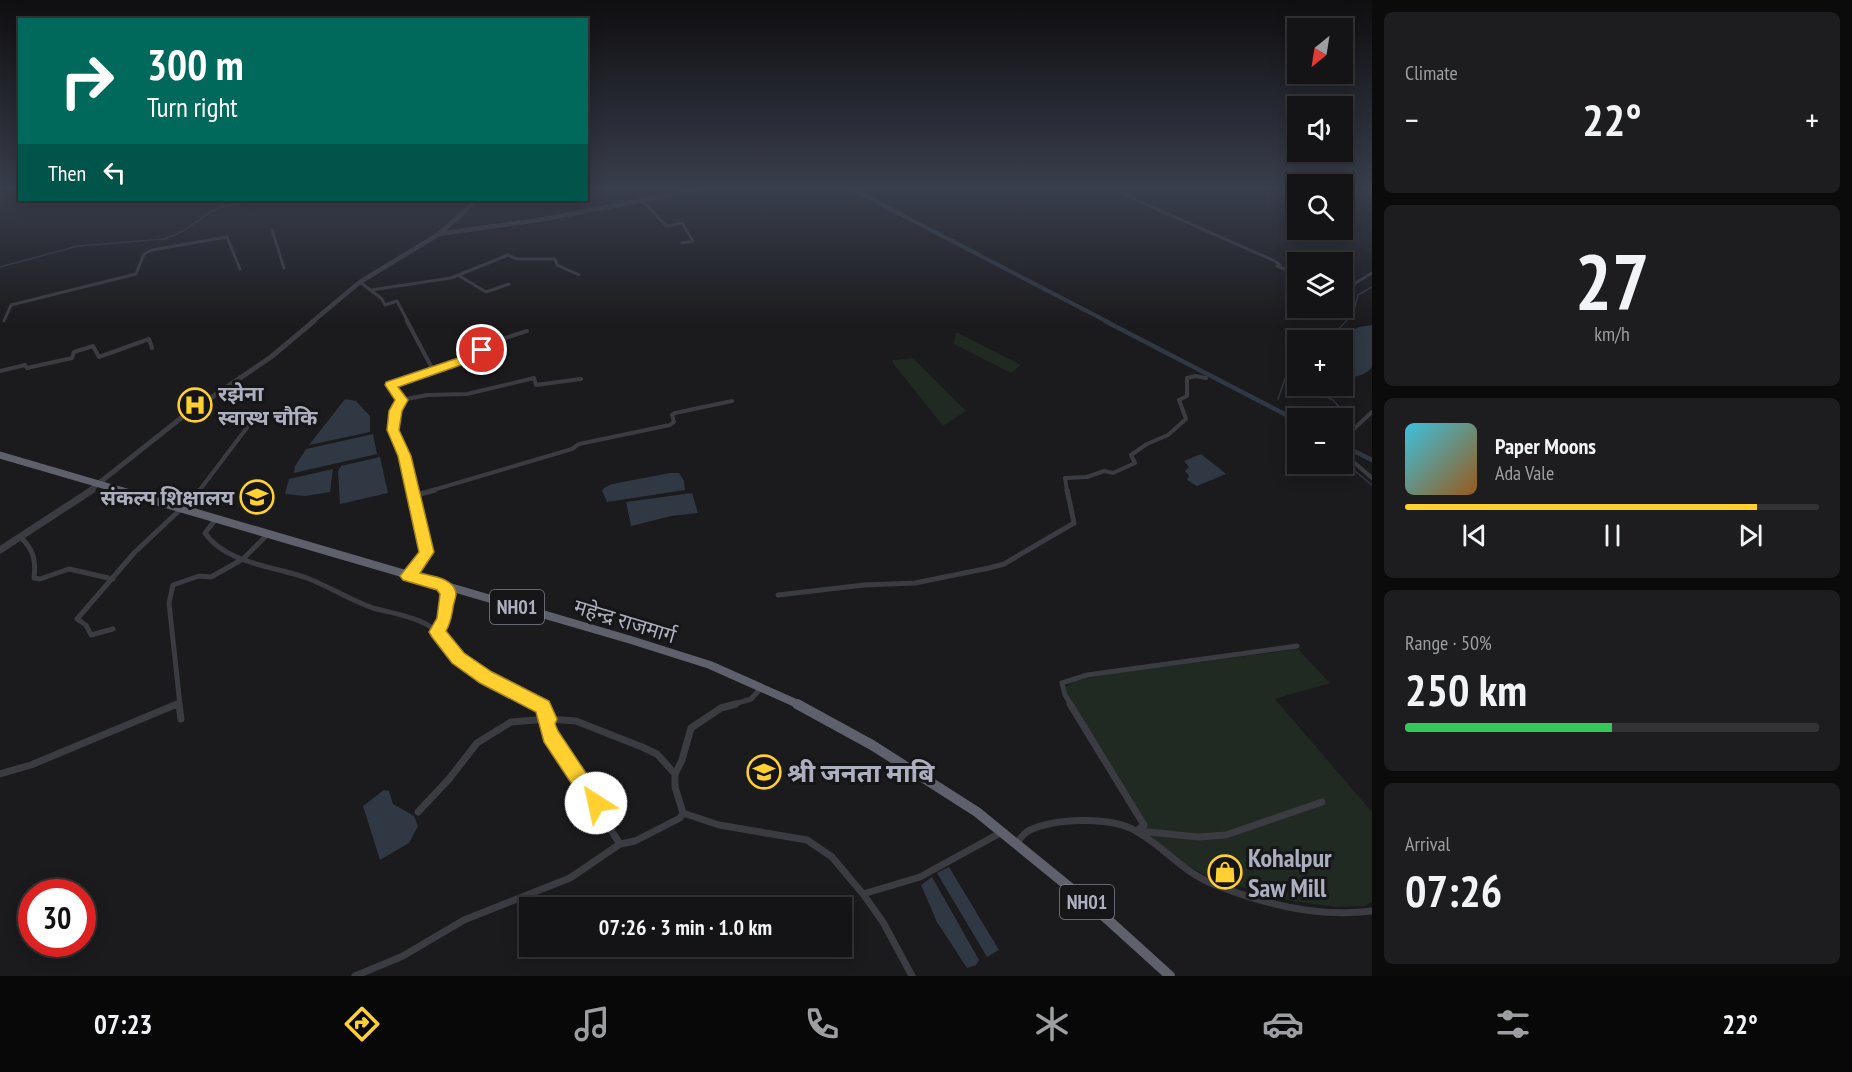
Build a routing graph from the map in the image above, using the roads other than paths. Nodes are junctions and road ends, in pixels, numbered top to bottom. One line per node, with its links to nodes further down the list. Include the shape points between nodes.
1 (273, 234): 7 (street)
2 (439, 234): 3 (street); 13 (street)
3 (442, 234)
4 (688, 234): 6 (street, via 693,241)
5 (1210, 234): 9 (street, via 1277,262 1279,268)
6 (682, 243)
7 (284, 268)
8 (240, 270): 17 (street, via 227,237 152,250 144,254 136,274 11,305)
9 (1287, 271)
10 (1372, 273): 15 (street)
11 (458, 275): 12 (street, via 508,255 517,259 555,259 557,265); 14 (street, via 486,292); 16 (street)
12 (579, 275)
13 (360, 282): 16 (street); 32 (street, via 271,357 181,418)
14 (509, 284)
15 (1353, 284)
16 (371, 290): 20 (street, via 385,305 397,301)
17 (4, 321)
18 (527, 331): 20 (street)
19 (152, 348): 21 (street, via 149,339 99,357 93,346 51,364)
20 (433, 370): 24 (street, via 391,385)
21 (0, 371)
22 (1206, 378): 43 (street, via 1187,378 1187,396 1179,400 1186,419 1168,435 1131,455 1133,465 1113,473 1065,478 1074,523 1004,564 915,584 880,583)
23 (581, 379): 24 (street, via 536,385 534,378 467,394)
24 (402, 400): 33 (street, via 395,411 393,430)
25 (732, 401): 33 (street, via 675,413 670,425 579,444)
26 (1372, 412): 28 (street)
27 (252, 421): 34 (street)
28 (1353, 430)
29 (0, 454): 32 (highway, महेन्द्र राजमार्ग / NH01)
30 (1353, 462): 31 (street)
31 (1372, 478)
32 (100, 484): 34 (highway, महेन्द्र राजमार्ग / NH01); 37 (street)
33 (413, 496): 40 (street, via 426,552)
34 (183, 509): 35 (highway, महेन्द्र राजमार्ग / NH01); 41 (street, via 135,552)
35 (216, 519): 36 (highway, महेन्द्र राजमार्ग / NH01); 39 (street, via 205,533 207,537)
36 (267, 535): 39 (street); 40 (highway, महेन्द्र राजमार्ग / NH01)
37 (20, 537): 38 (street); 41 (street, via 32,547 36,559 34,578 69,569)
38 (0, 550)
39 (243, 559): 45 (street, via 307,578); 48 (street, via 211,577 199,576 173,585 169,595)
40 (408, 576): 42 (highway, महेन्द्र राजमार्ग / NH01)
41 (113, 579): 44 (street, via 77,620 86,625 91,635)
42 (442, 586): 45 (street, via 448,593 445,618); 47 (highway, महेन्द्र राजमार्ग / NH01, via 710,665)
43 (778, 595)
44 (113, 629)
45 (438, 632): 50 (street, via 469,667 542,707)
46 (1297, 646): 56 (street, via 1087,675 1062,683 1144,825)
47 (760, 688): 52 (street, via 751,699 721,708 692,728); 57 (highway, महेन्द्र राजमार्ग / NH01, via 873,745)
48 (179, 703): 49 (street); 51 (street, via 31,765)
49 (181, 719)
50 (548, 719): 52 (street, via 576,721 642,747 657,754); 54 (street, via 511,722 477,742 450,779); 58 (street, via 551,736 563,757)
51 (0, 774)
52 (675, 774): 55 (street)
53 (1322, 802): 56 (street, via 1226,835 1198,837)
54 (417, 812)
55 (683, 813): 58 (street, via 635,841); 60 (street, via 728,829 809,839 828,853)
56 (1136, 831): 59 (street, via 1099,820 1042,826 1026,832); 61 (street, via 1193,874 1242,894 1304,909)
57 (1002, 832): 59 (highway, NH01); 60 (street, via 920,878)
58 (620, 844): 62 (street, via 570,878 464,920 403,956)
59 (1016, 844): 64 (highway, NH01)
60 (862, 894): 63 (street, via 883,922)
61 (1372, 911)
62 (355, 976)
63 (912, 976)
64 (1170, 976)

